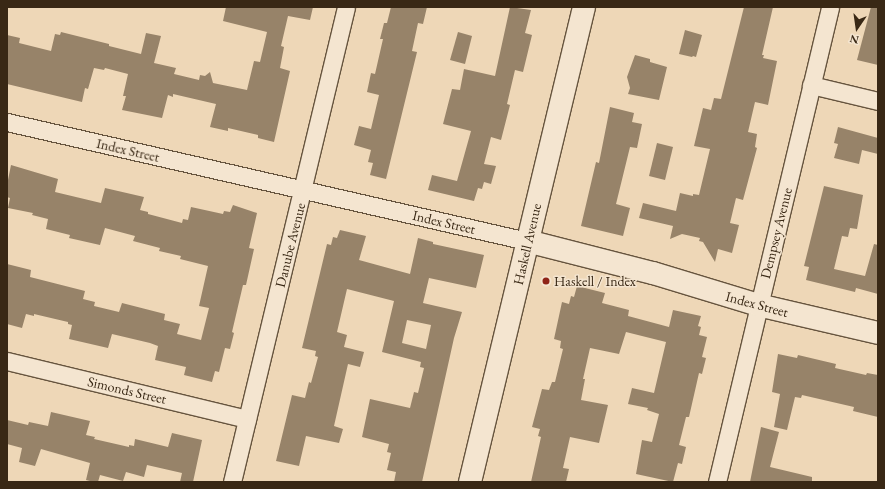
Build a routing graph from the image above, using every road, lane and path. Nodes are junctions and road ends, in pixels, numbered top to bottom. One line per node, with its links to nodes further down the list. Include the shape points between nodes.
1 (346, 7): 7 (street, Danube Avenue)
2 (584, 7): 8 (main road, Haskell Avenue)
3 (830, 7): 4 (street, Dempsey Avenue)
4 (811, 85): 5 (street); 9 (street, Dempsey Avenue)
5 (878, 101)
6 (7, 122): 7 (street, Index Street)
7 (303, 191): 8 (street, Index Street); 12 (street, Danube Avenue)
8 (527, 241): 9 (main road, Index Street, via 653,273); 14 (main road, Haskell Avenue)
9 (758, 305): 10 (main road, Index Street); 15 (street, Dempsey Avenue)
10 (878, 334)
11 (7, 361): 12 (street, Simonds Street)
12 (247, 419): 13 (street, Danube Avenue)
13 (232, 482)
14 (470, 482)
15 (717, 482)

